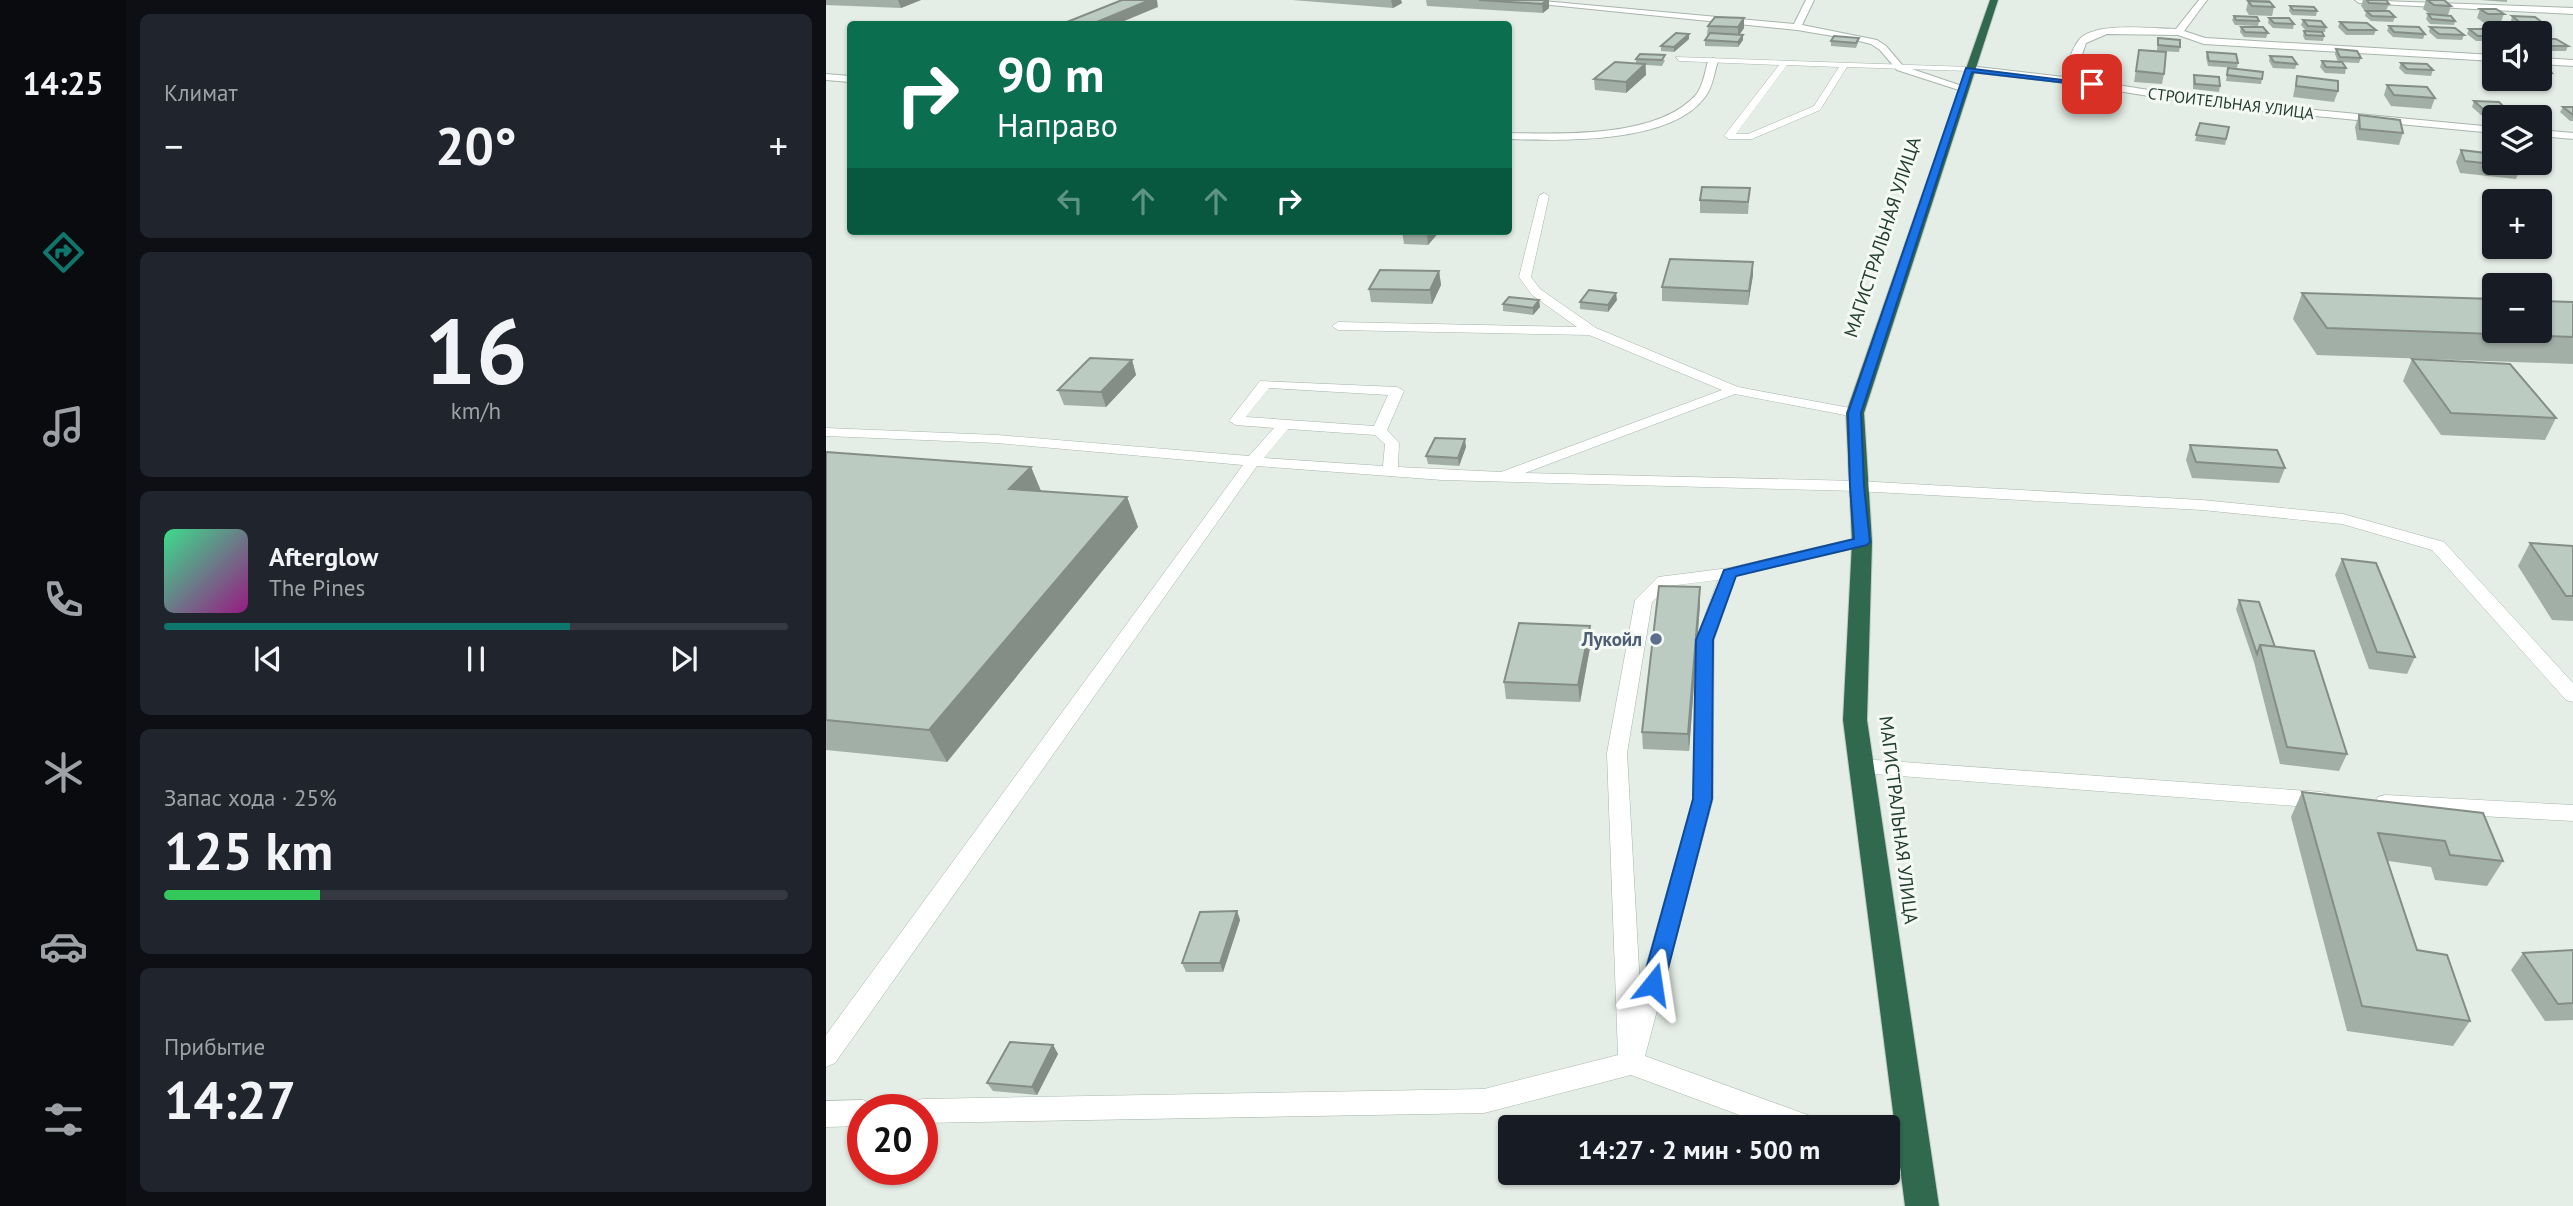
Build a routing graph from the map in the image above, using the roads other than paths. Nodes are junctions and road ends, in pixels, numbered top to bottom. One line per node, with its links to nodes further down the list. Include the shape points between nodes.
1 (1506, 0): 7 (street)
2 (1624, 0): 7 (street)
3 (1810, 0): 9 (street)
4 (1994, 0): 21 (highway, МАГИСТРАЛЬНАЯ УЛИЦА)
5 (2203, 0): 10 (street)
6 (2359, 0): 8 (street)
7 (1640, 11): 9 (street, via 1671,10)
8 (2573, 11)
9 (1797, 27): 18 (street, via 1874,42)
10 (2179, 32): 11 (street, via 2204,41); 22 (street, via 2116,30 2090,36 2082,42)
11 (2482, 57)
12 (1679, 60): 13 (lane)
13 (1713, 61): 16 (lane); 27 (street, via 1702,95 1666,119 1592,136)
14 (2552, 62): 15 (street)
15 (2573, 63)
16 (1784, 64): 17 (lane); 17 (lane, via 1729,136 1749,137 1817,108)
17 (1843, 67): 18 (lane)
18 (1900, 68): 21 (street, СТРОИТЕЛЬНАЯ УЛИЦА); 21 (lane)
19 (826, 77): 20 (street)
20 (847, 79)
21 (1966, 79): 22 (street, СТРОИТЕЛЬНАЯ УЛИЦА); 33 (highway, МАГИСТРАЛЬНАЯ УЛИЦА)
22 (2068, 80): 25 (street, СТРОИТЕЛЬНАЯ УЛИЦА, via 2211,103)
23 (826, 86): 24 (street)
24 (847, 86)
25 (2482, 129)
26 (2552, 134): 28 (street)
27 (1512, 136)
28 (2573, 136)
29 (1544, 196): 31 (lane, via 1525,277 1536,292)
30 (1338, 326): 31 (lane)
31 (1591, 331): 32 (lane)
32 (1734, 390): 33 (lane); 39 (lane)
33 (1855, 413): 40 (highway, МАГИСТРАЛЬНАЯ УЛИЦА)
34 (1284, 425): 35 (lane); 35 (lane, via 1236,421 1265,384 1397,391); 37 (lane)
35 (1379, 431): 38 (lane, via 1392,443)
36 (826, 432): 37 (lane, via 997,439)
37 (1254, 460): 38 (lane); 48 (lane)
38 (1390, 471): 39 (lane)
39 (1499, 477): 40 (lane)
40 (1857, 486): 41 (highway, МАГИСТРАЛЬНАЯ УЛИЦА); 43 (lane, via 2202,505 2343,519 2438,546)
41 (1862, 542): 42 (lane); 44 (highway, МАГИСТРАЛЬНАЯ УЛИЦА, via 1855,720)
42 (1729, 573): 49 (lane, via 1705,640 1703,799); 49 (lane, via 1664,581 1644,600 1618,753)
43 (2573, 695)
44 (1861, 766): 45 (lane); 54 (highway, МАГИСТРАЛЬНАЯ УЛИЦА)
45 (2337, 801)
46 (2365, 802): 47 (lane)
47 (2573, 813)
48 (826, 1055)
49 (1631, 1063): 50 (lane, via 1484,1101); 53 (lane)
50 (938, 1111)
51 (847, 1113): 52 (lane)
52 (826, 1114)
53 (1774, 1115)
54 (1901, 1161): 55 (highway, МАГИСТРАЛЬНАЯ УЛИЦА)
55 (1922, 1206)

